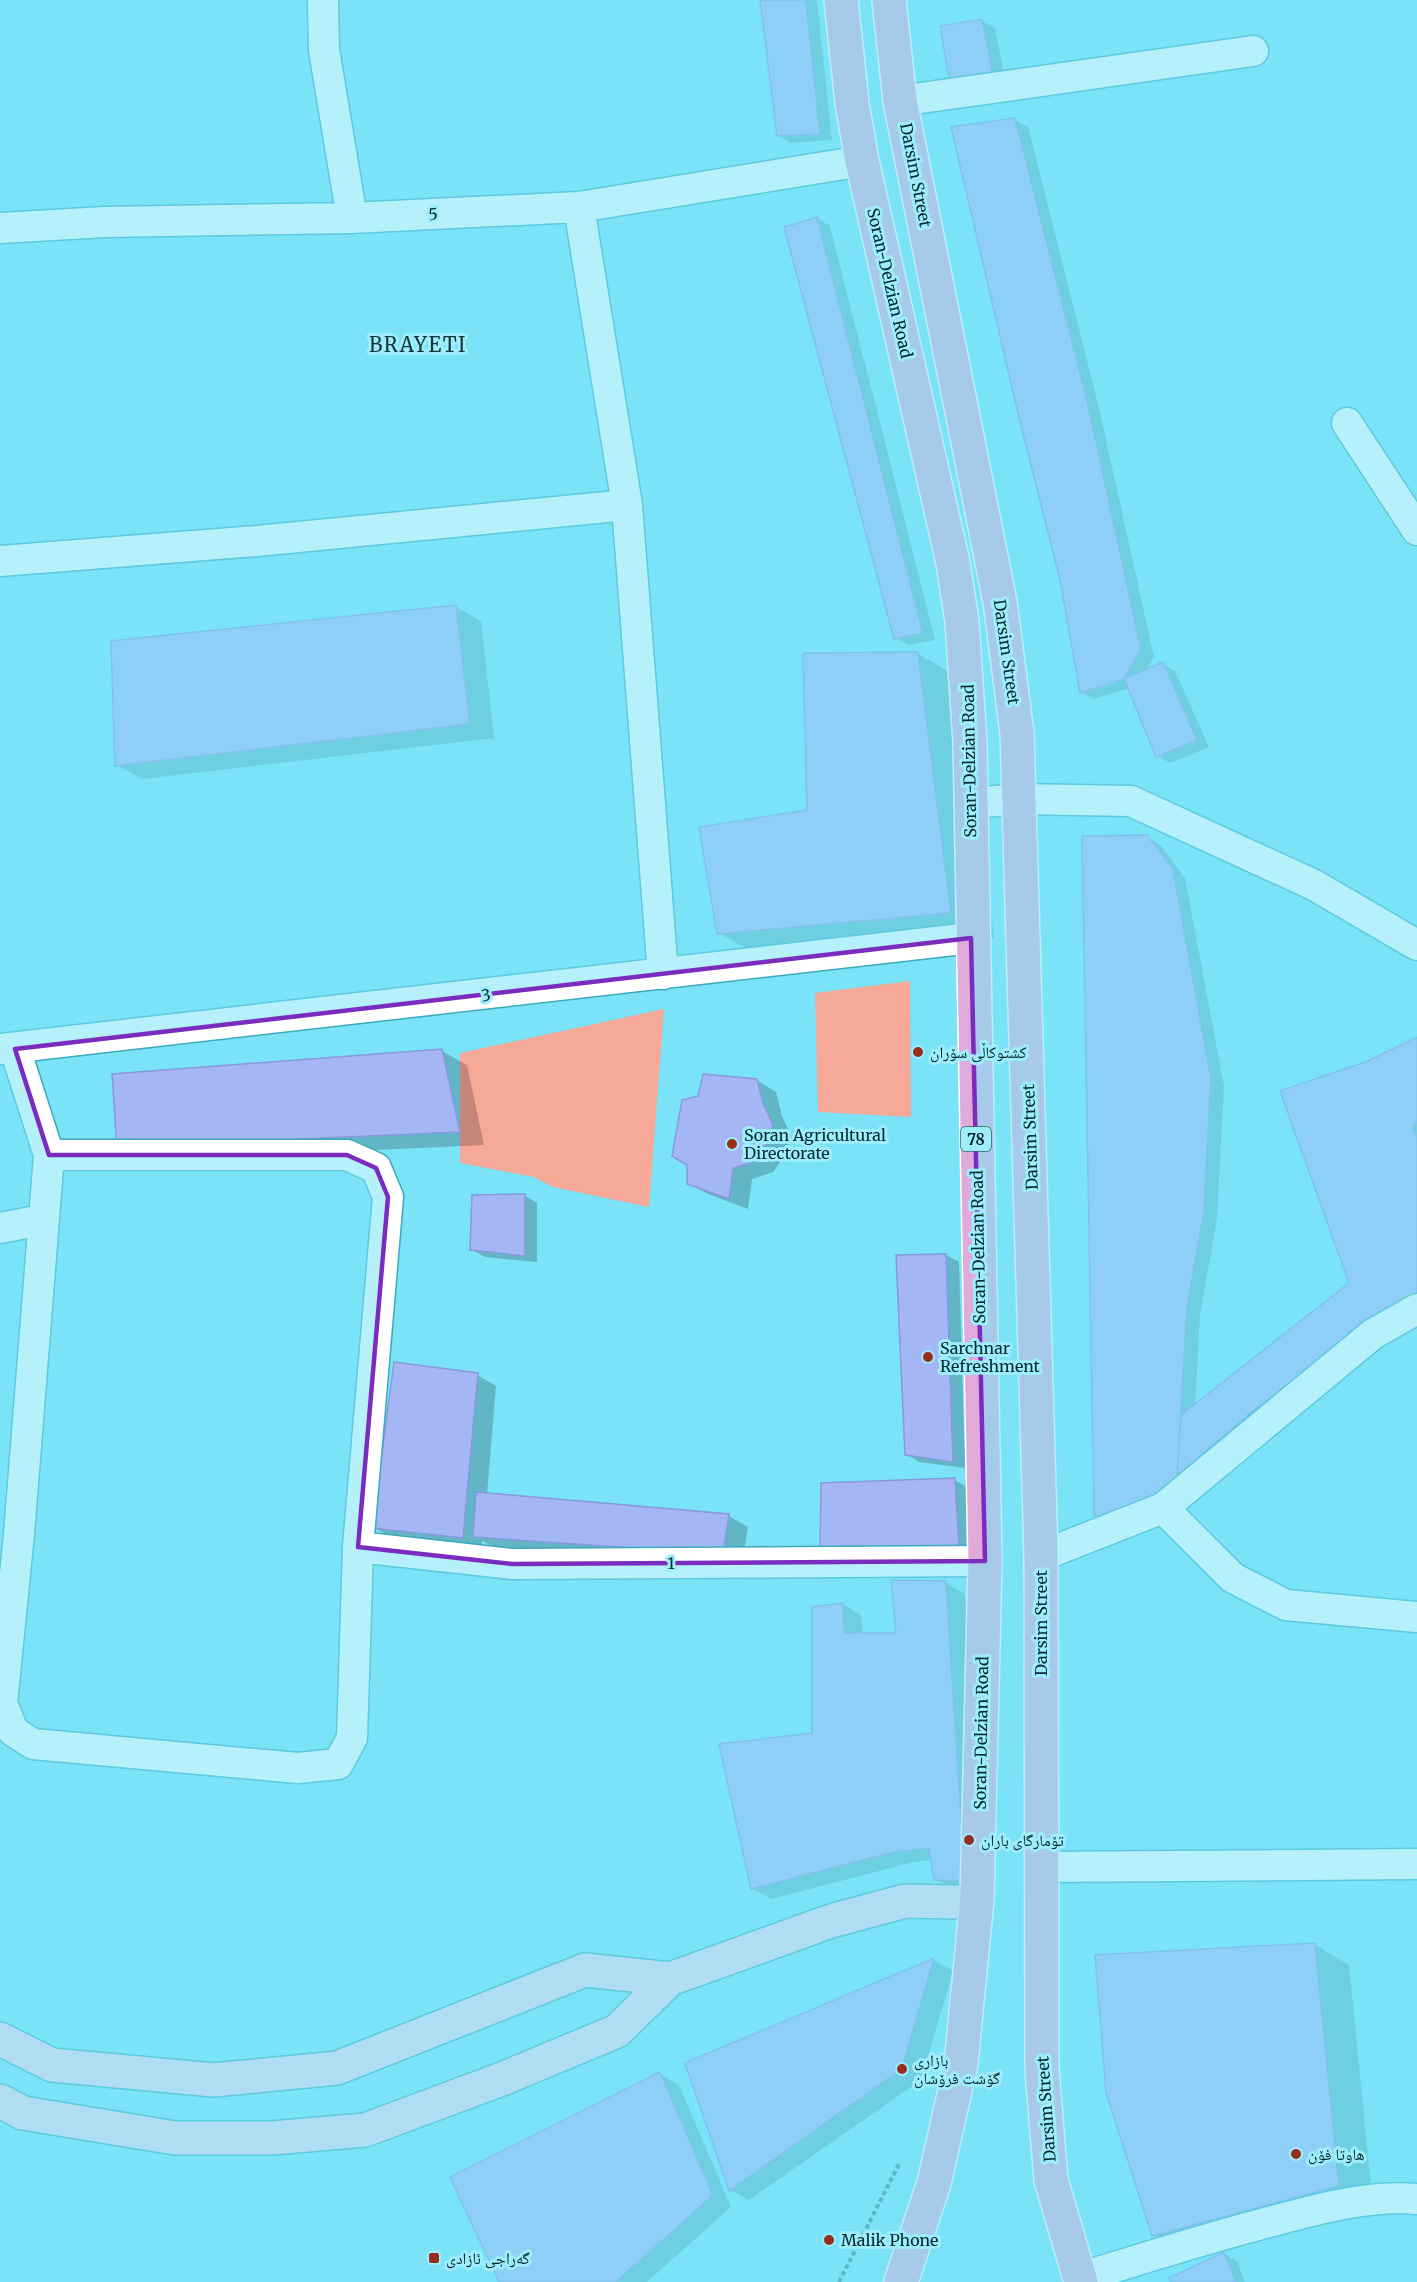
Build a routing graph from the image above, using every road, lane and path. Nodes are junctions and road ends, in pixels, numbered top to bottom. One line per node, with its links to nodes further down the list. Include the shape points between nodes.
1 (323, 0): 8 (street, via 324,50)
2 (841, 0): 6 (main road, Soran-Delzian Road / 78)
3 (889, 0): 5 (main road, Darsim Street)
4 (1253, 51): 5 (street)
5 (900, 101): 14 (main road, Darsim Street, via 1000,602 1012,678)
6 (862, 160): 7 (street, 5); 15 (main road, Soran-Delzian Road / 78, via 953,563 968,682)
7 (579, 207): 8 (street, 5); 11 (street)
8 (352, 218): 9 (street, 5, via 105,222)
9 (0, 228)
10 (1347, 423): 12 (street)
11 (627, 505): 13 (street); 18 (street)
12 (1417, 530)
13 (0, 561)
14 (1021, 799): 15 (street); 17 (street, via 1131,801 1314,885); 27 (main road, Darsim Street)
15 (970, 802): 16 (main road, Soran-Delzian Road / 78)
16 (971, 938): 18 (street, 3); 28 (main road, Soran-Delzian Road / 78)
17 (1417, 945)
18 (663, 974): 19 (street, 3)
19 (8, 1049): 20 (street)
20 (49, 1155): 21 (street); 26 (street, via 347,1155 376,1167 388,1197)
21 (42, 1220): 22 (street); 25 (street)
22 (0, 1228)
23 (1417, 1309): 24 (street, via 1373,1334)
24 (1163, 1508): 27 (street); 29 (street, via 1233,1578 1286,1605)
25 (10, 1534): 26 (street, via 2,1703 14,1731 33,1744 298,1768 338,1764 352,1738)
26 (358, 1547): 28 (street, 1, via 512,1564)
27 (1041, 1556): 31 (main road, Darsim Street)
28 (985, 1561): 32 (main road, Soran-Delzian Road / 78)
29 (1417, 1617)
30 (1417, 1864): 31 (street)
31 (1042, 1867): 37 (main road, Darsim Street, via 1042,2069 1051,2180)
32 (977, 1899): 33 (street, via 905,1901 831,1921); 38 (main road, Soran-Delzian Road / 78, via 962,2064 934,2183)
33 (670, 1979): 34 (street, via 585,1970 337,2068 214,2080 52,2065); 35 (street, via 617,2031 365,2130 272,2138 175,2138 23,2112)
34 (0, 2039)
35 (0, 2102)
36 (1417, 2199): 37 (street, via 1400,2197 1321,2208 1220,2235)
37 (1080, 2280)
38 (901, 2282)

